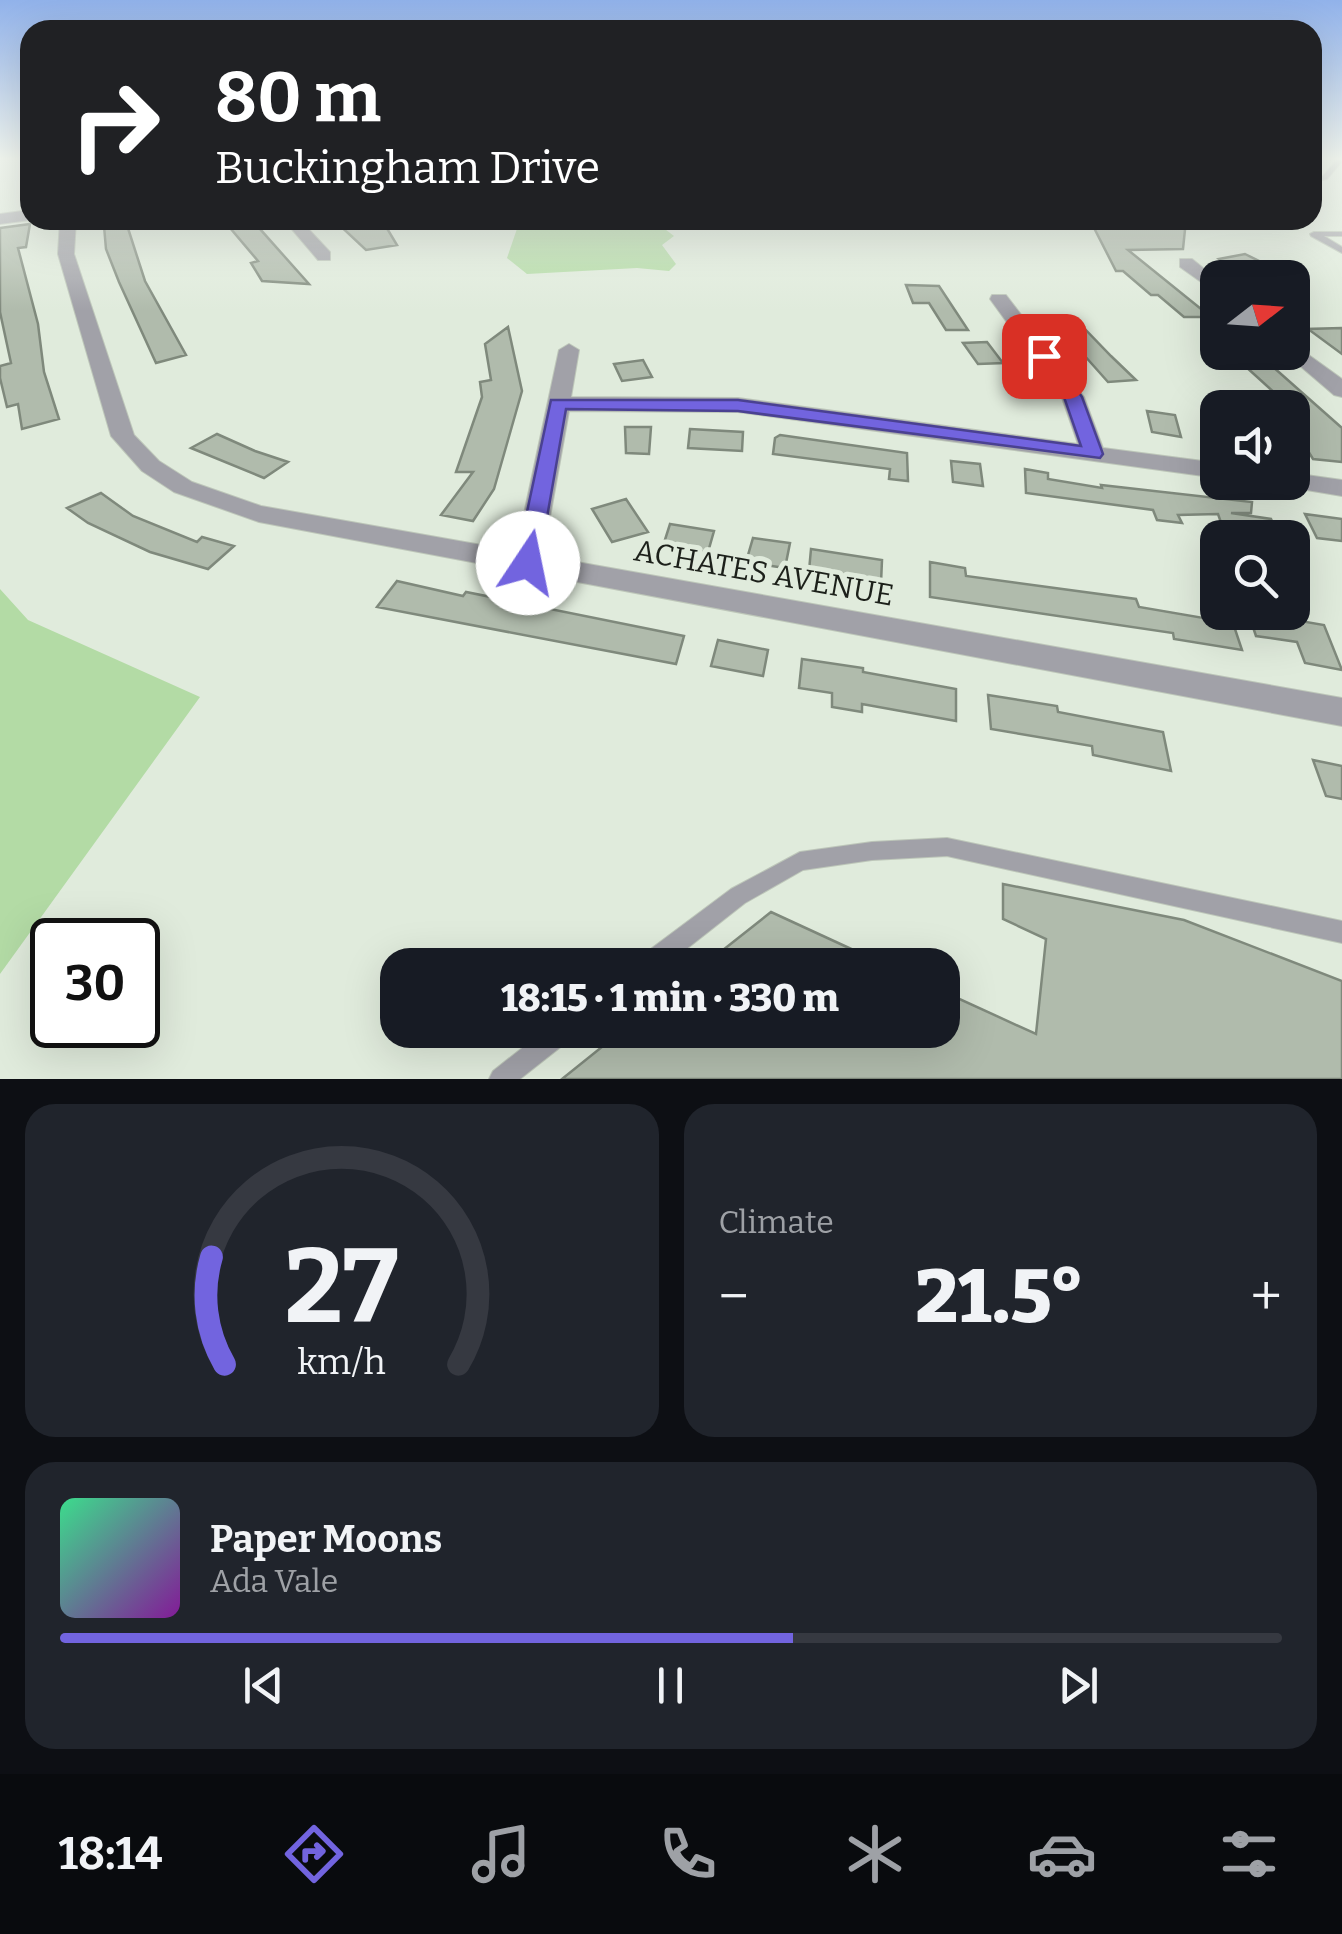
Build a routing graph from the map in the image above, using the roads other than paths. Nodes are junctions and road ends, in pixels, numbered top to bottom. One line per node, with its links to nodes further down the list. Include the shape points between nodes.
1 (67, 230): 17 (street, ACHATES AVENUE, via 66,254 113,410 136,456 157,473 213,501 259,514)
2 (301, 230): 5 (street)
3 (1342, 234): 4 (lane, via 1314,234)
4 (1339, 248)
5 (324, 256)
6 (1186, 263): 7 (street)
7 (1200, 274)
8 (999, 299): 13 (street, via 1073,397)
9 (569, 350): 12 (street)
10 (1310, 364): 11 (street)
11 (1342, 390)
12 (558, 404): 13 (street, via 738,405); 17 (street)
13 (1093, 454): 14 (street)
14 (1200, 469)
15 (1310, 484): 16 (street)
16 (1342, 488)
17 (528, 563): 18 (street, ACHATES AVENUE)
18 (1342, 712)
19 (1342, 932): 20 (lane, via 928,848 800,861 738,896)
20 (670, 948)
21 (541, 1048): 22 (lane)
22 (501, 1079)

